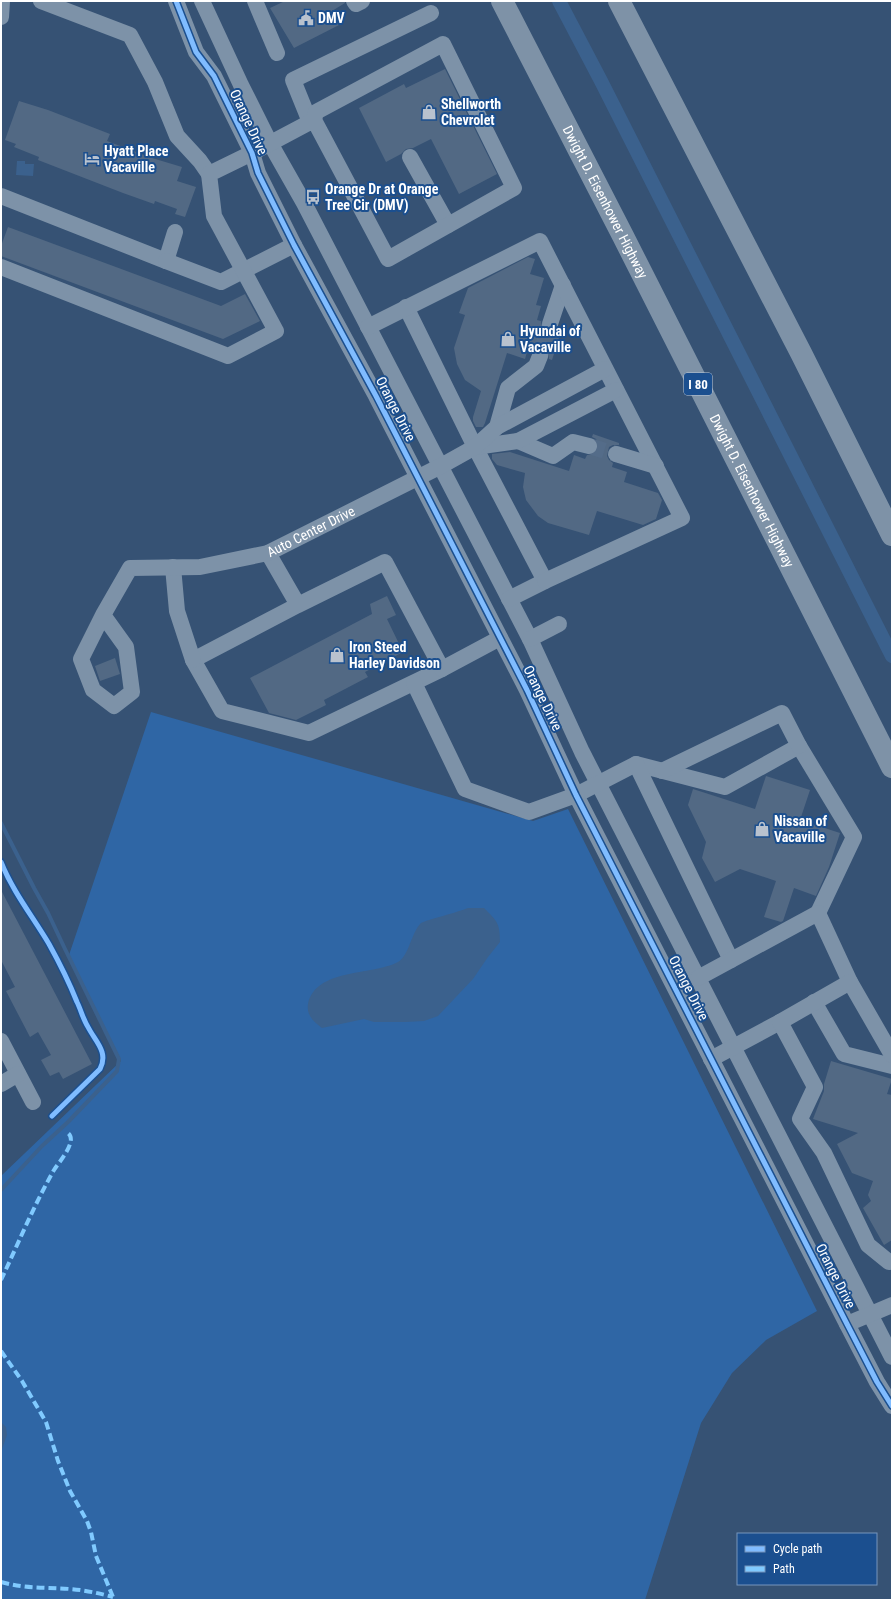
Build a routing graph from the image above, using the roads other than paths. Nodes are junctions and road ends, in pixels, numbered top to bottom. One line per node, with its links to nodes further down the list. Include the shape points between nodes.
1 (2, 1): 11 (street)
2 (41, 1): 17 (street, via 130,35 177,136)
3 (176, 1): 15 (street, Orange Drive, via 196,52 214,76)
4 (202, 1): 14 (street, Orange Drive)
5 (254, 1): 12 (street)
6 (354, 1): 7 (street, via 356,4)
7 (362, 1)
8 (502, 1): 55 (highway, Dwight D. Eisenhower Highway / I 80)
9 (619, 1): 40 (highway, via 805,360)
10 (431, 12): 13 (street, via 293,80)
11 (1, 17)
12 (277, 53)
13 (312, 121): 14 (street); 19 (street, via 388,259); 19 (street, via 316,112 443,44 514,188)
14 (270, 143): 15 (street); 28 (street, Orange Drive)
15 (252, 153): 17 (street); 21 (street, Orange Drive, via 258,172)
16 (410, 157): 19 (street)
17 (209, 174): 24 (street, via 214,216)
18 (1, 196): 22 (street)
19 (448, 225)
20 (175, 232): 22 (street)
21 (294, 245): 24 (street); 39 (street, Orange Drive, via 366,376)
22 (166, 261): 24 (street, via 221,282)
23 (1, 267): 24 (street, via 228,356 276,331)
24 (244, 271)
25 (563, 285): 26 (street, via 540,241); 27 (street); 30 (street)
26 (406, 307): 28 (street); 35 (street)
27 (550, 324)
28 (368, 327): 37 (street, Orange Drive)
29 (540, 356): 32 (street, via 536,366 508,388)
30 (606, 369): 31 (street); 32 (street)
31 (616, 390): 33 (street); 38 (street)
32 (497, 427): 35 (street)
33 (518, 441): 34 (street, via 553,456 573,442); 35 (street)
34 (589, 446)
35 (475, 447): 37 (street, Auto Center Drive); 43 (street)
36 (616, 454): 38 (street)
37 (441, 466): 39 (street, Auto Center Drive); 44 (street, Orange Drive)
38 (656, 466): 43 (street, via 682,518)
39 (417, 478): 41 (street, Auto Center Drive); 48 (street, Orange Drive)
40 (892, 535)
41 (268, 553): 42 (street, Auto Center Drive, via 200,567); 45 (street)
42 (172, 567): 46 (street, Auto Center Drive, via 130,568); 50 (street, via 177,611)
43 (545, 581): 44 (street)
44 (509, 599): 49 (street, Orange Drive)
45 (298, 605): 50 (street); 51 (street, via 385,562)
46 (103, 615): 46 (street, via 126,647 132,692 114,706 93,690 81,659)
47 (559, 624): 49 (street)
48 (500, 638): 51 (street); 58 (street, Orange Drive)
49 (530, 639): 57 (street, Orange Drive)
50 (193, 660): 52 (street, via 222,711 309,733)
51 (442, 669): 52 (street)
52 (414, 683): 58 (street, via 465,789 529,812)
53 (799, 746): 56 (street, via 725,787); 56 (street, via 782,713); 59 (street, via 854,838)
54 (636, 764): 56 (street); 57 (street); 60 (street)
55 (892, 767)
56 (662, 771)
57 (598, 784): 58 (street); 61 (street, Orange Drive)
58 (576, 795): 68 (street, Orange Drive)
59 (818, 913): 60 (street); 62 (street)
60 (732, 960): 61 (street)
61 (698, 978): 66 (street, Orange Drive)
62 (850, 982): 63 (street); 67 (street)
63 (814, 1002): 64 (street); 69 (street, via 844,1054)
64 (780, 1022): 66 (street); 73 (street, via 815,1087 800,1119 824,1153 868,1245)
65 (1, 1041): 70 (street)
66 (734, 1048): 68 (street); 75 (street, Orange Drive)
67 (892, 1055)
68 (711, 1059): 76 (street, Orange Drive)
69 (892, 1066)
70 (18, 1074): 71 (street); 72 (street)
71 (1, 1084)
72 (33, 1102)
73 (891, 1263)
74 (892, 1305): 75 (street)
75 (870, 1314): 76 (street); 77 (street, Orange Drive)
76 (847, 1324): 78 (street, Orange Drive)
77 (892, 1358)
78 (892, 1406)

